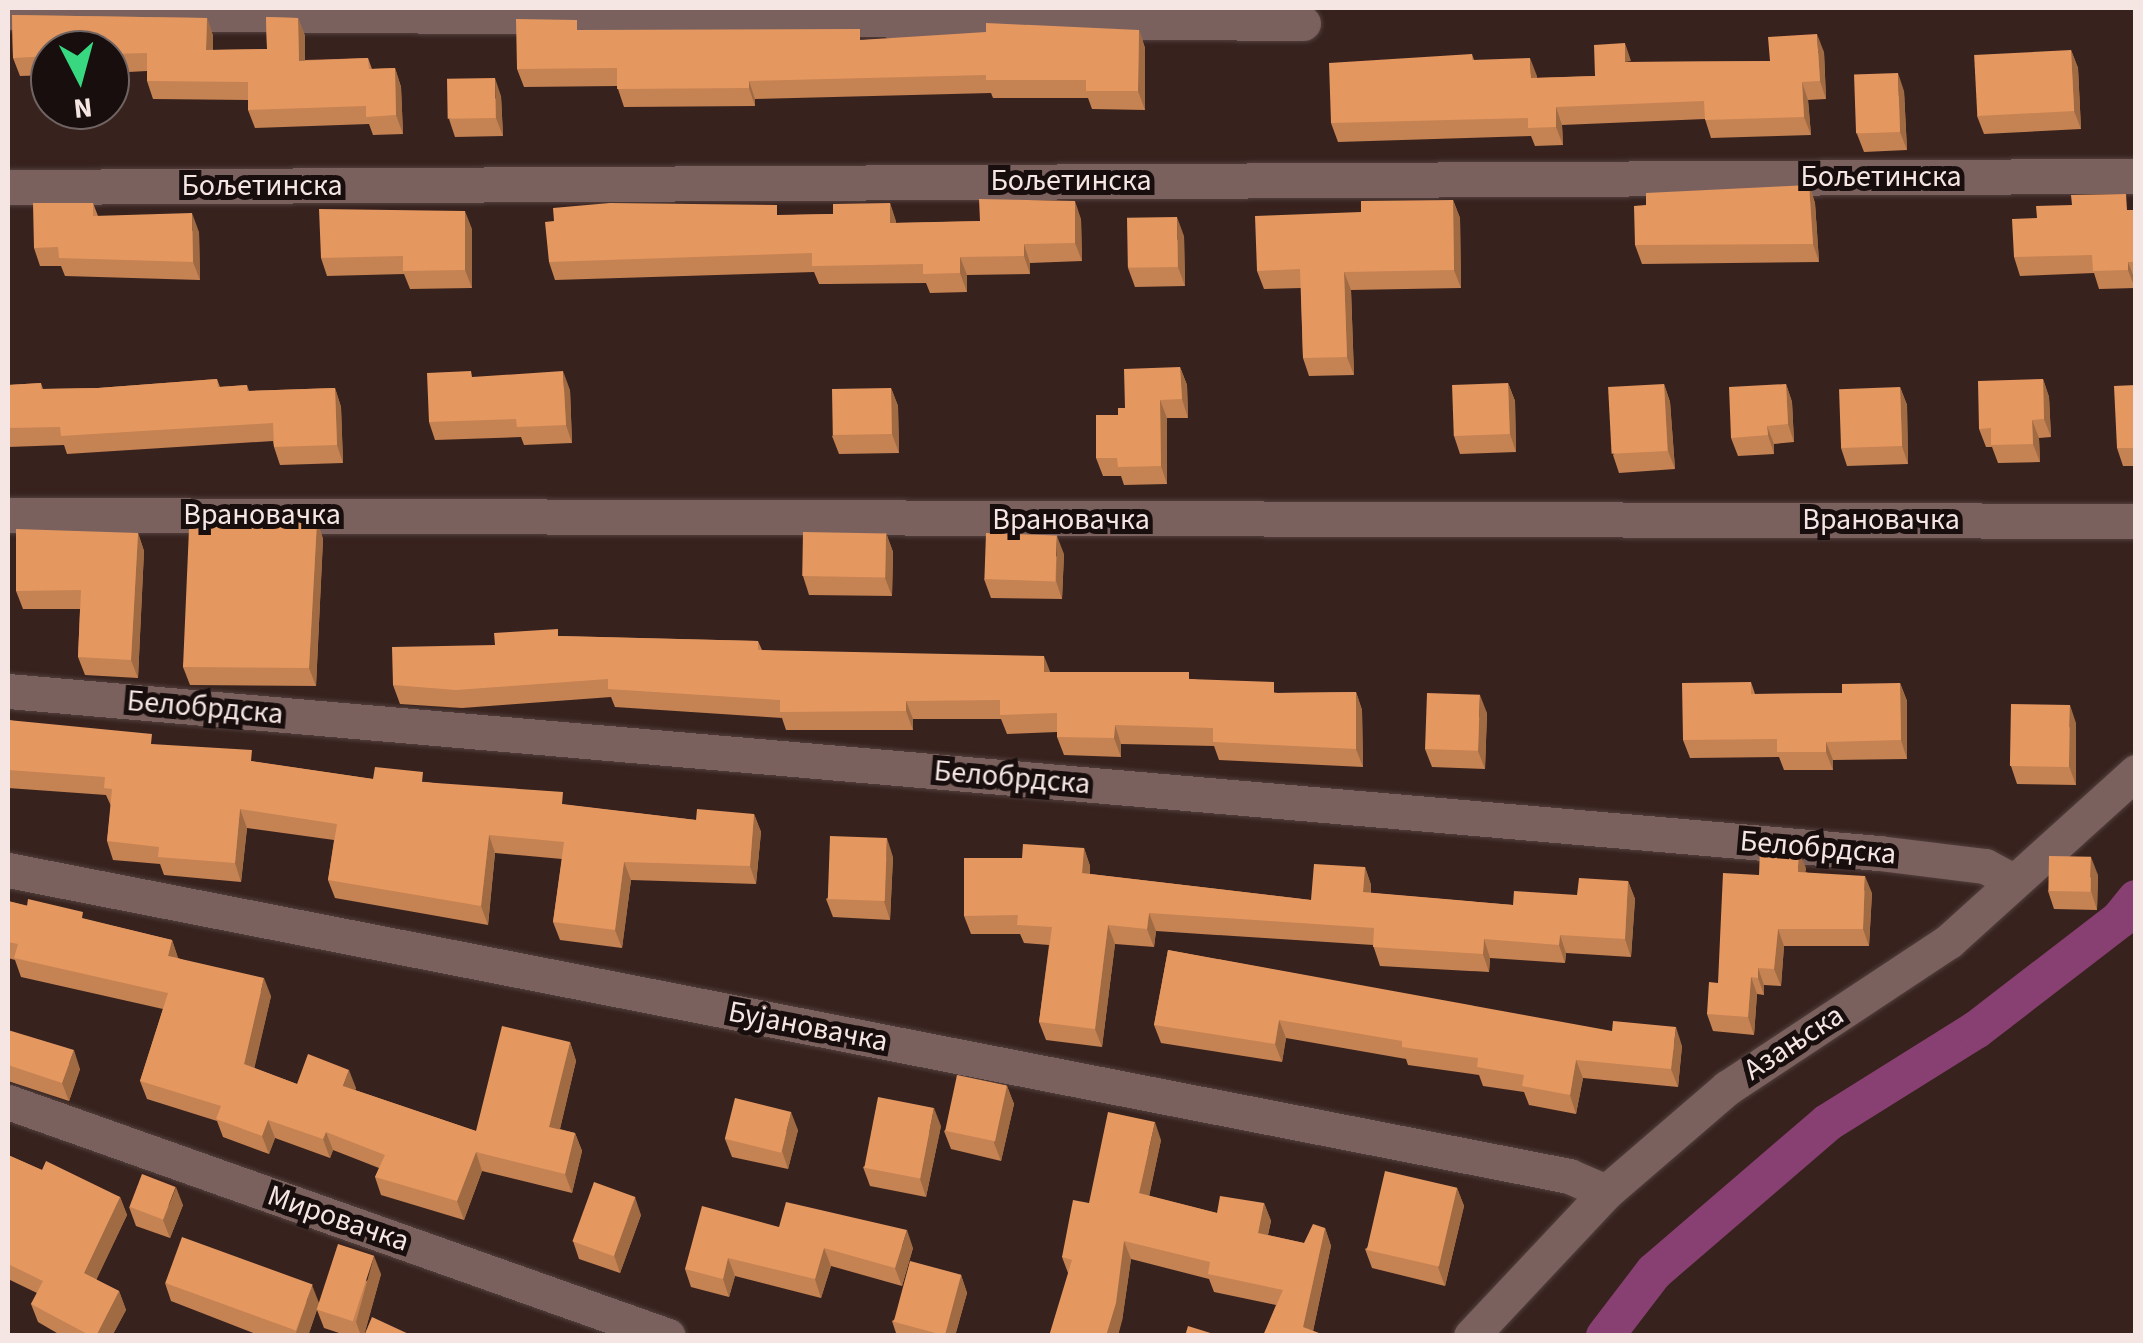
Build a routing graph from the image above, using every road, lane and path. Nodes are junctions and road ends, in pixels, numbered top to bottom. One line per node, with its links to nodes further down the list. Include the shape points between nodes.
1 (8, 12): 2 (street)
2 (1303, 23)
3 (2136, 176): 4 (street, Бољетинска)
4 (8, 187)
5 (8, 515): 6 (street, Врановачка)
6 (2136, 520)
7 (8, 690): 10 (street, Белобрдска, via 1879,853 1985,866)
8 (2136, 772): 10 (street, Азањска)
9 (8, 870): 12 (street, Бујановачка, via 1569,1176)
10 (2011, 880): 12 (street, Азањска, via 1949,941 1763,1059)
11 (8, 1102): 13 (street, Мировачка)
12 (1606, 1192): 14 (street, Азањска)
13 (668, 1336)
14 (1471, 1336)

